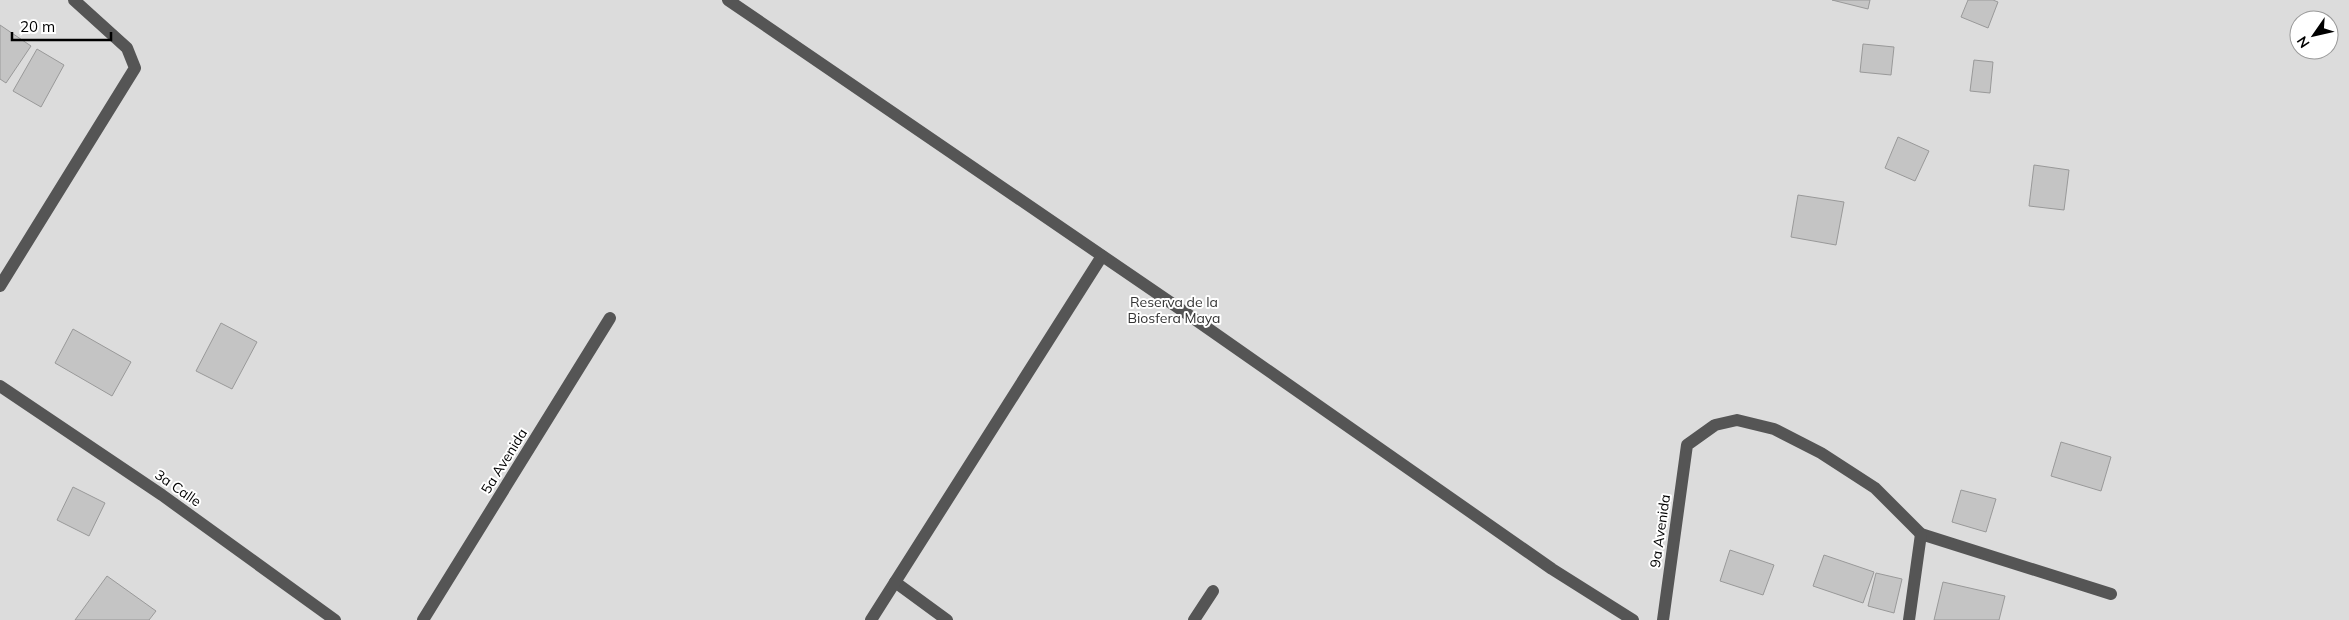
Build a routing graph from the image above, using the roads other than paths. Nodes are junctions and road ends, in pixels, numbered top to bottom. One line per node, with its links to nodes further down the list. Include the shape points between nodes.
1 (74, 0): 4 (street, via 127,48 135,68)
2 (728, 0): 3 (street)
3 (1102, 256): 8 (street); 16 (street, via 1552,570)
4 (0, 286)
5 (610, 318): 12 (street, 5a Avenida)
6 (0, 386): 11 (street, 3a Calle, via 162,495)
7 (1921, 534): 10 (street); 17 (street, 9a Avenida, via 1875,488 1821,453 1774,429 1737,420 1715,424 1687,446); 18 (street)
8 (895, 582): 13 (street); 14 (street)
9 (1213, 591): 15 (street)
10 (2111, 594)
11 (335, 620)
12 (423, 620)
13 (871, 620)
14 (947, 620)
15 (1194, 620)
16 (1633, 620)
17 (1663, 620)
18 (1908, 620)

